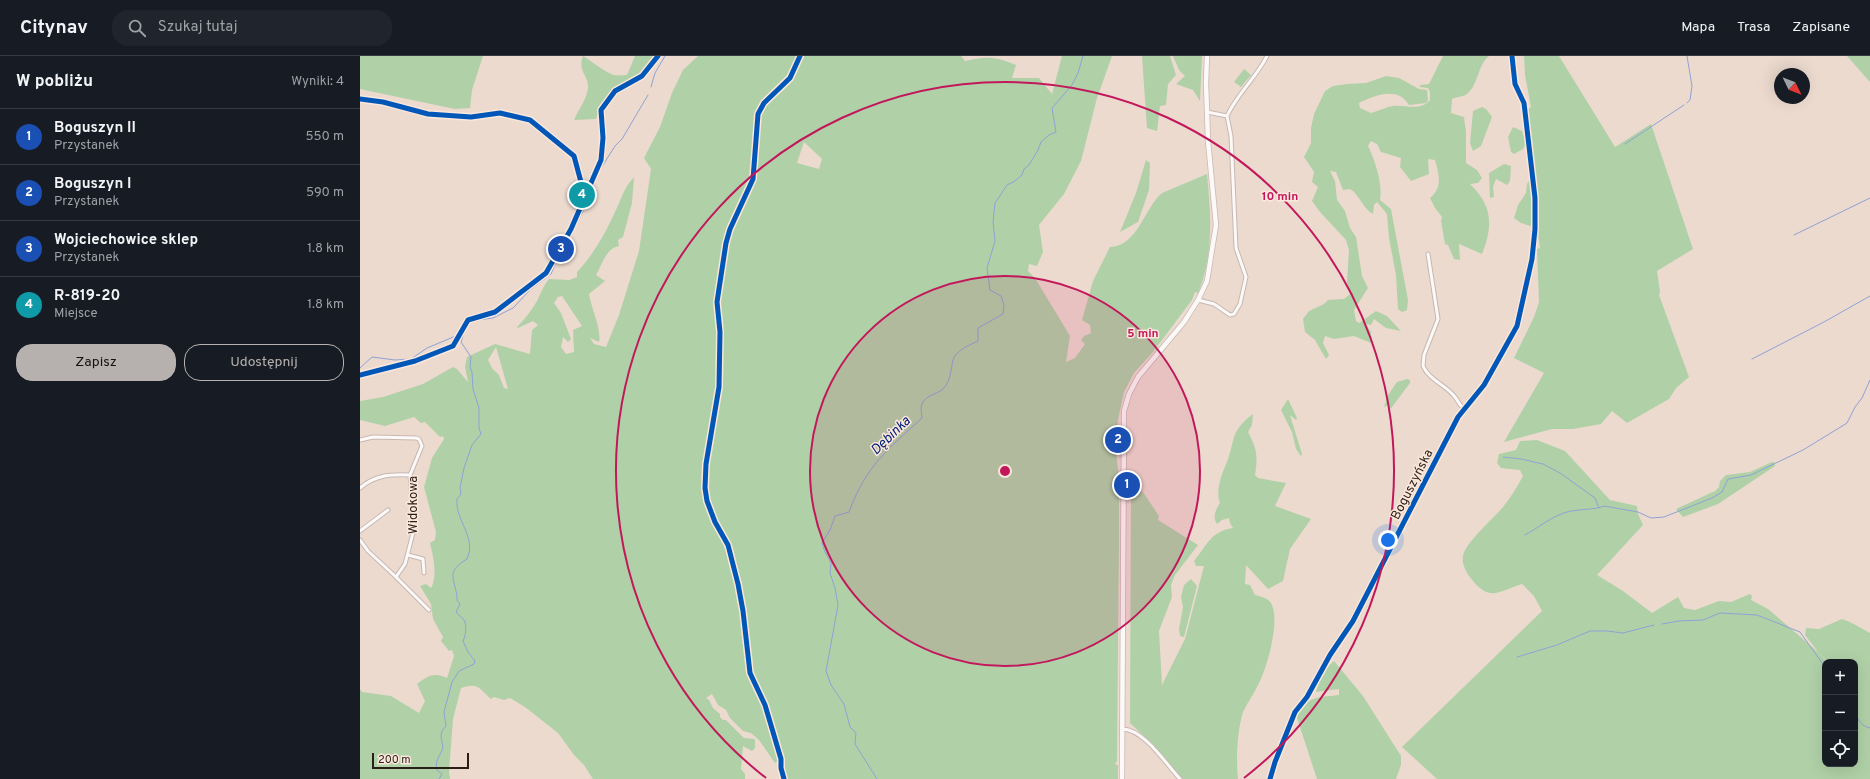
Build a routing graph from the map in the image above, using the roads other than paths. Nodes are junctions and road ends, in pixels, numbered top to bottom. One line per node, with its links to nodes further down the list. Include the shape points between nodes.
1 (658, 56): 8 (street, via 642,76 615,91 601,110 603,150)
2 (1207, 56): 6 (highway)
3 (1267, 56): 7 (street)
4 (1512, 56): 12 (street, Boguszyńska, via 1515,84 1524,104 1532,162 1535,229 1532,260 1516,326 1484,385)
5 (360, 99): 8 (street, via 383,102 428,114 471,117 500,113 530,120 574,156)
6 (1207, 112): 7 (street); 10 (highway, via 1216,225 1207,280)
7 (1227, 116): 10 (street, via 1236,248 1245,272 1245,281 1240,304 1234,314 1228,314 1214,304)
8 (585, 197): 11 (street, via 565,241 541,278 495,312 468,320 453,346 415,361)
9 (1428, 254): 12 (street, via 1438,319 1423,366 1427,373)
10 (1198, 300): 23 (highway, via 1169,342 1138,377 1128,394 1124,411)
11 (360, 375)
12 (1465, 409): 26 (street, Boguszyńska, via 1449,433 1353,620 1295,712)
13 (360, 440): 14 (street, Widokowa, via 373,437 419,439 422,446)
14 (410, 475): 15 (street, via 381,476); 19 (street, Widokowa, via 414,529)
15 (360, 488)
16 (388, 510): 17 (street)
17 (360, 531)
18 (360, 540): 21 (street)
19 (408, 555): 20 (street, via 422,559); 21 (street, Widokowa)
20 (424, 573)
21 (396, 577): 22 (street)
22 (429, 610)
23 (1122, 729): 24 (highway); 25 (street, via 1131,730 1143,738)
24 (1122, 779)
25 (1180, 779)
26 (1270, 779)

